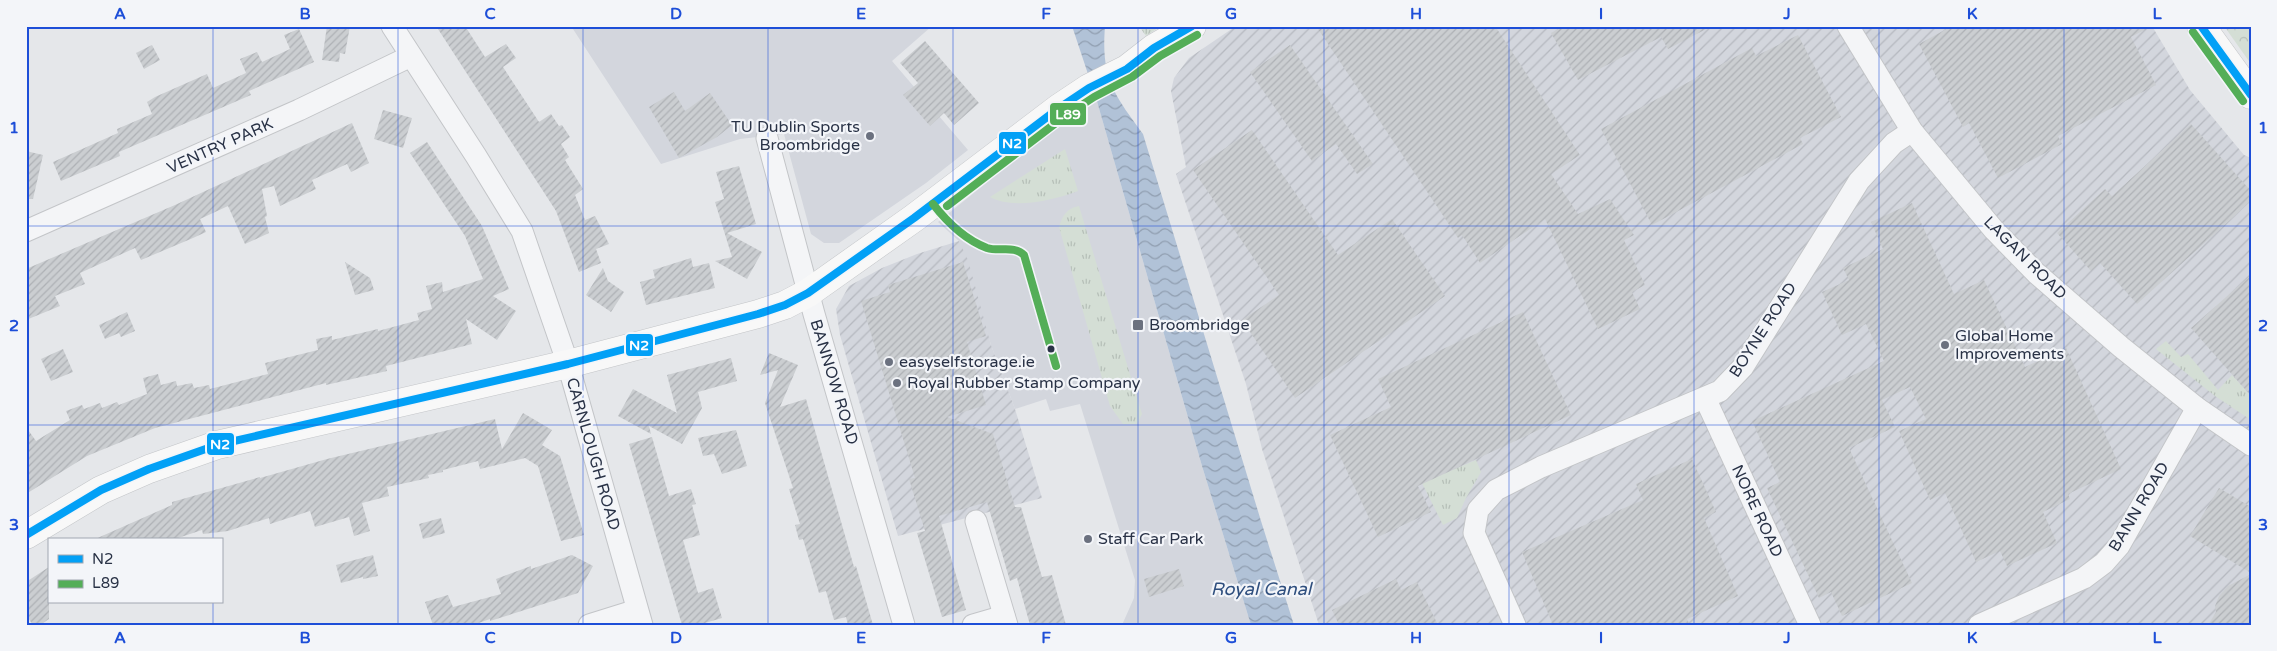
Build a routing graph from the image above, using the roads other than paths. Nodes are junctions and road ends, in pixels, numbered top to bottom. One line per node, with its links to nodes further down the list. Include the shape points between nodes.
1 (392, 26): 5 (street, CARNLOUGH ROAD)
2 (1192, 26): 10 (street, via 1154,48 1127,69 1088,88)
3 (1848, 26): 7 (street, LAGAN ROAD)
4 (2201, 26): 6 (street)
5 (411, 56): 9 (street, VENTRY PARK, via 299,110); 11 (street, CARNLOUGH ROAD, via 522,231)
6 (2251, 95)
7 (1912, 131): 12 (street, BOYNE ROAD, via 1894,144 1859,181 1743,367 1720,391); 13 (street, LAGAN ROAD, via 1994,230 2036,274)
8 (768, 138): 10 (street, BANNOW ROAD)
9 (26, 230)
10 (808, 293): 11 (street, via 786,305 758,314); 20 (street, BANNOW ROAD)
11 (568, 364): 16 (street, via 217,446 149,469 101,490); 17 (street, CARNLOUGH ROAD)
12 (1705, 398): 22 (street, BOYNE ROAD, via 1541,467 1496,490 1478,510 1474,533); 23 (street, NORE ROAD)
13 (2197, 408): 14 (street, LAGAN ROAD); 24 (street, BANN ROAD, via 2119,546 2104,563 2084,578)
14 (2251, 445)
15 (976, 522): 18 (street)
16 (26, 535)
17 (640, 617): 19 (street)
18 (1006, 620): 21 (street)
19 (589, 625)
20 (904, 625)
21 (973, 625)
22 (1515, 625)
23 (1810, 625)
24 (1979, 625)

